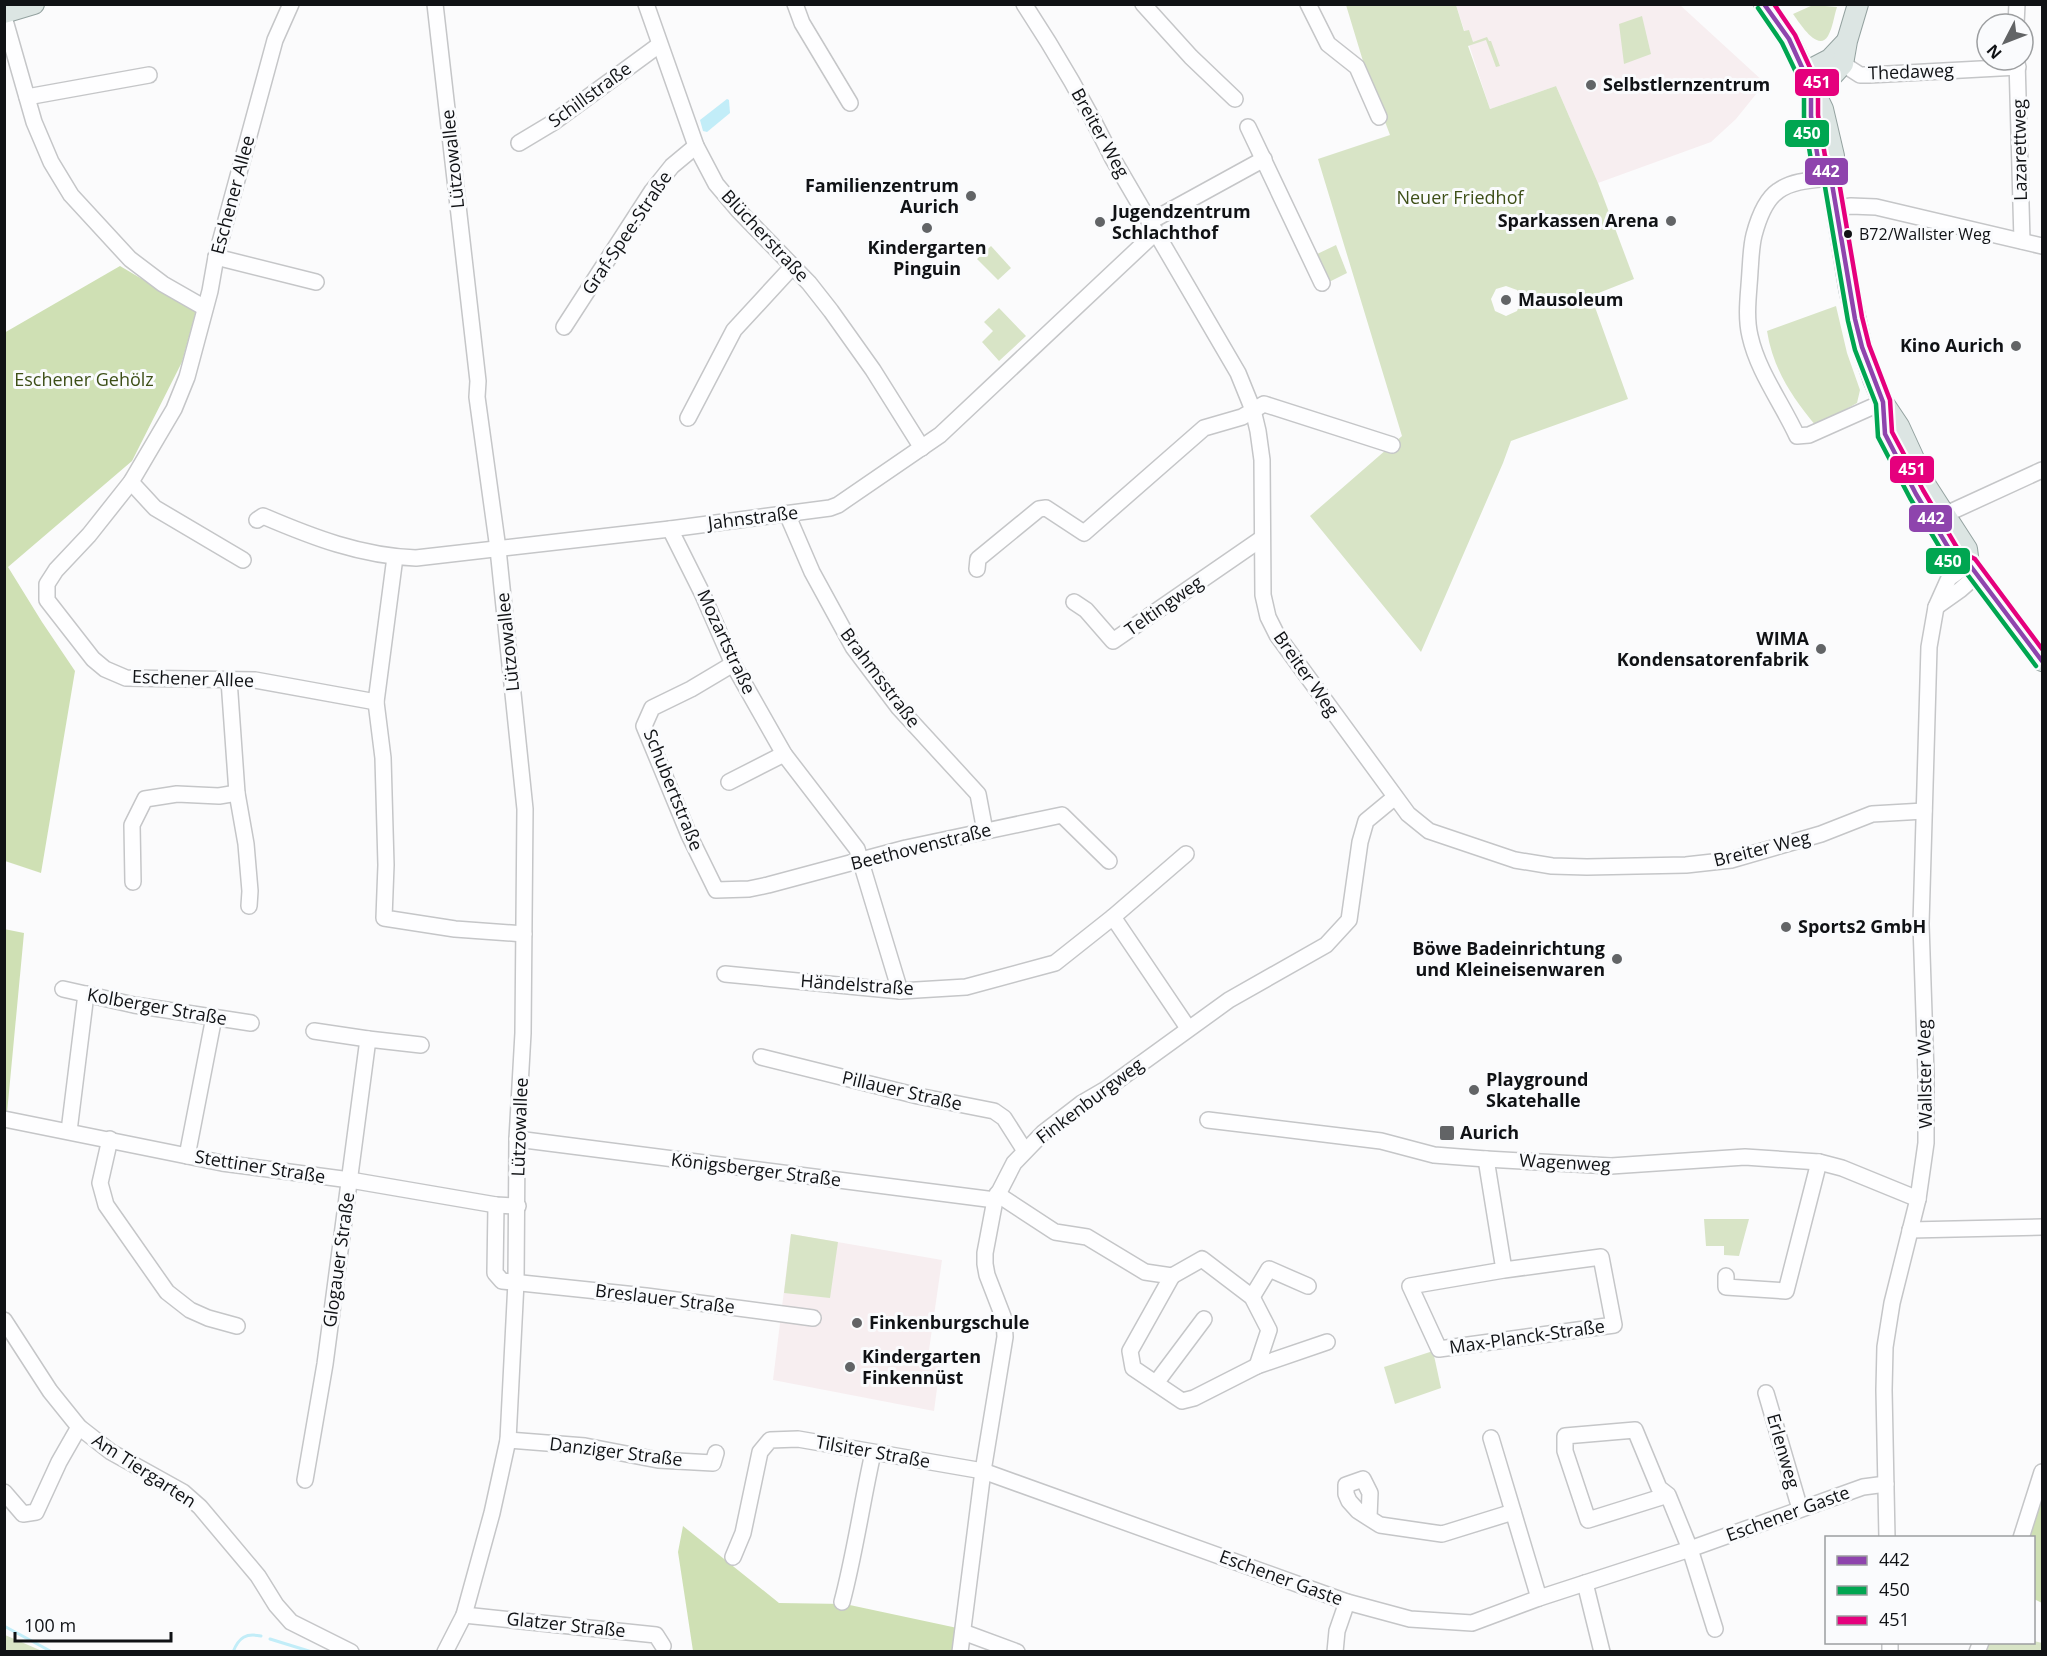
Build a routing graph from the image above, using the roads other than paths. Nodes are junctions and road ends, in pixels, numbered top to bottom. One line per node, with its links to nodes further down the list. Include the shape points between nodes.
1 (34, 4): 11 (main road)
2 (291, 4): 32 (street, Eschener Allee, via 275,40)
3 (435, 4): 50 (street, Lützowallee, via 477,397)
4 (646, 4): 13 (street, Blücherstraße)
5 (795, 4): 21 (street, via 802,23)
6 (1024, 4): 29 (street, Breiter Weg)
7 (1143, 4): 20 (street)
8 (1308, 4): 22 (street, via 1328,44 1357,67)
9 (1764, 4): 18 (main road, via 1789,39)
10 (1858, 4): 12 (main road)
11 (4, 15): 19 (street)
12 (1847, 41): 14 (main road); 18 (main road)
13 (659, 45): 24 (street, Schillstraße); 25 (street, Blücherstraße)
14 (1843, 64): 15 (street, Thedaweg, via 1860,75); 18 (main road, via 1832,76)
15 (1975, 66)
16 (2018, 72): 30 (street, Lazarettweg)
17 (149, 75): 19 (street)
18 (1808, 79): 27 (main road, via 1818,159)
19 (27, 97): 36 (street, via 51,162 71,195 130,259)
20 (1234, 99)
21 (850, 103)
22 (1379, 117)
23 (1248, 127): 26 (street)
24 (519, 143)
25 (696, 146): 33 (street, Blücherstraße, via 716,184); 37 (street, Graf-Spee-Straße, via 651,191)
26 (1264, 159): 29 (street, Jahnstraße); 35 (street)
27 (1831, 178): 28 (main road); 38 (street, via 1790,184 1777,191 1762,213 1751,249 1747,315 1750,336 1797,436 1809,435)
28 (1836, 208): 30 (street, via 1876,207); 38 (main road, via 1855,319)
29 (1154, 226): 39 (street, Breiter Weg, via 1238,373); 42 (street, Jahnstraße, via 964,414)
30 (2022, 241): 31 (street)
31 (2043, 246)
32 (216, 257): 34 (street); 36 (street, Eschener Allee)
33 (793, 266): 40 (street, via 734,330); 42 (street, Blücherstraße, via 873,370)
34 (316, 282)
35 (1322, 283)
36 (205, 308): 44 (street, Eschener Allee, via 187,377 174,409)
37 (564, 327)
38 (1882, 402): 46 (main road, via 1899,426 1918,471); 54 (main road, via 1885,434 1916,494 1954,557)
39 (1252, 410): 41 (street, via 1264,404); 49 (street, Breiter Weg, via 1262,460); 53 (street, via 1242,417 1204,428 1084,533 1046,508 1039,509 978,560)
40 (688, 418)
41 (1392, 445)
42 (922, 448): 45 (street, Jahnstraße, via 838,505)
43 (2043, 470): 46 (street)
44 (131, 482): 52 (street, via 155,508); 58 (street, Eschener Allee, via 56,570 47,584 47,600 105,669 126,678)
45 (787, 514): 48 (street, Jahnstraße); 65 (street, Brahmsstraße, via 812,572 854,647 899,708 978,794)
46 (1944, 514): 54 (main road, via 1967,549)
47 (257, 520): 51 (street, Jahnstraße, via 263,516 311,537)
48 (670, 529): 50 (street, Jahnstraße); 57 (street, Mozartstraße)
49 (1261, 539): 55 (street, Teltingweg, via 1113,641); 63 (street, Breiter Weg, via 1263,595 1277,635)
50 (498, 549): 51 (street, Jahnstraße); 73 (street, Lützowallee, via 525,809)
51 (395, 557): 59 (street)
52 (243, 560)
53 (977, 569)
54 (1973, 569): 56 (main road); 64 (street, Wallster Weg, via 1960,590 1936,607 1928,668)
55 (1074, 602)
56 (2043, 661)
57 (732, 664): 60 (street, Mozartstraße); 70 (street, Schubertstraße, via 652,708 644,726 684,825)
58 (229, 680): 59 (street, Eschener Allee, via 255,680); 62 (street)
59 (376, 702): 73 (street, via 383,758 384,918)
60 (784, 754): 61 (street); 67 (street, Mozartstraße, via 857,849)
61 (729, 782)
62 (237, 793): 69 (street, via 145,799 132,825); 71 (street, via 246,844)
63 (1395, 797): 64 (street, Breiter Weg, via 1429,831 1456,841 1515,860 1587,867 1731,860 1821,834 1872,814); 80 (street, Finkenburgweg, via 1366,821 1349,920 1326,945 1228,1000)
64 (1924, 811): 96 (street, Wallster Weg, via 1921,924 1927,1116)
65 (985, 831): 67 (street, Beethovenstraße); 68 (street, Beethovenstraße, via 1062,815)
66 (1186, 854): 72 (street, Händelstraße)
67 (861, 861): 70 (street, Beethovenstraße, via 749,889); 76 (street, Mozartstraße)
68 (1109, 861)
69 (133, 882)
70 (716, 890)
71 (249, 906)
72 (1113, 917): 76 (street, Händelstraße, via 1054,963 966,987); 80 (street)
73 (524, 934): 89 (street, Lützowallee)
74 (725, 974): 76 (street, Händelstraße)
75 (63, 989): 77 (street, Kolberger Straße)
76 (900, 992)
77 (86, 994): 78 (street, Kolberger Straße); 87 (street)
78 (214, 1017): 79 (street, Kolberger Straße); 91 (street)
79 (251, 1023)
80 (1188, 1028): 90 (street, Finkenburgweg, via 1082,1103)
81 (314, 1031): 82 (street)
82 (368, 1039): 83 (street); 94 (street, Glogauer Straße)
83 (421, 1045)
84 (761, 1058): 90 (street, Pillauer Straße, via 994,1111 1004,1118)
85 (4, 1119): 87 (street, Stettiner Straße)
86 (1208, 1120): 92 (street, Wagenweg, via 1381,1141 1434,1155)
87 (69, 1131): 88 (street, Stettiner Straße)
88 (110, 1139): 91 (street, Stettiner Straße); 110 (street, via 100,1183 106,1205 166,1292 190,1310)
89 (517, 1139): 95 (street, Königsberger Straße); 98 (street, Lützowallee)
90 (1024, 1151): 95 (street, Finkenburgweg)
91 (188, 1156): 94 (street, Stettiner Straße)
92 (1486, 1159): 93 (street, Wagenweg, via 1611,1166 1745,1157); 101 (street)
93 (1819, 1162): 96 (street, Wagenweg); 102 (street, via 1786,1291 1726,1287)
94 (350, 1180): 97 (street, Stettiner Straße); 122 (street, Glogauer Straße)
95 (996, 1197): 103 (street, via 1055,1232 1087,1236 1145,1272); 120 (street, Finkenburgweg, via 985,1264 1005,1330)
96 (1918, 1198): 100 (street, Wallster Weg)
97 (496, 1205): 98 (street, Stettiner Straße); 104 (street, via 495,1273 502,1281)
98 (518, 1206): 104 (street, Lützowallee)
99 (2043, 1227): 100 (street)
100 (1910, 1230): 123 (street, Wallster Weg, via 1885,1347)
101 (1504, 1270): 101 (street, Max-Planck-Straße, via 1410,1286 1439,1349 1614,1325 1601,1257)
102 (1726, 1275)
103 (1172, 1276): 106 (street, via 1202,1259); 113 (street, via 1130,1351 1133,1368)
104 (516, 1282): 107 (street, Breslauer Straße); 117 (street, Lützowallee)
105 (1308, 1286): 106 (street, via 1269,1269)
106 (1252, 1298): 112 (street, via 1269,1330)
107 (813, 1318)
108 (1204, 1319): 113 (street)
109 (4, 1320): 115 (street, Am Tiergarten, via 50,1391)
110 (237, 1326)
111 (1327, 1342): 112 (street)
112 (1257, 1366): 113 (street, via 1182,1401)
113 (1156, 1383)
114 (1766, 1393): 126 (street, Erlenweg)
115 (79, 1427): 124 (street, via 36,1512 23,1514); 141 (street, Am Tiergarten, via 111,1452 183,1492 258,1576 291,1622)
116 (1491, 1438): 127 (street)
117 (508, 1440): 118 (street, Danziger Straße, via 585,1446 658,1460 713,1463); 137 (street, Lützowallee)
118 (716, 1453)
119 (873, 1453): 120 (street, Tilsiter Straße); 132 (street, Tilsiter Straße, via 798,1439 770,1440 758,1460 743,1533); 135 (street)
120 (983, 1471): 136 (street, Eschener Gaste); 139 (street, Finkenburgweg)
121 (2043, 1472): 130 (street)
122 (305, 1480)
123 (1886, 1484): 126 (street, Eschener Gaste, via 1863,1487); 129 (street, Wallster Weg)
124 (4, 1492)
125 (1668, 1496): 125 (street, via 1588,1520 1565,1436 1635,1430 1659,1488); 131 (street)
126 (1800, 1509): 131 (street, Eschener Gaste)
127 (1513, 1512): 128 (street, via 1442,1534 1380,1525); 134 (street)
128 (1369, 1518)
129 (1887, 1536)
130 (2022, 1536)
131 (1690, 1549): 133 (street, Eschener Gaste); 138 (street)
132 (733, 1557)
133 (1585, 1583): 134 (street, Eschener Gaste); 146 (street)
134 (1539, 1599): 136 (street, Eschener Gaste, via 1472,1623 1410,1619)
135 (842, 1602)
136 (1347, 1602): 145 (street, via 1337,1630)
137 (464, 1615): 140 (street, Glatzer Straße, via 656,1635); 142 (street, Lützowallee)
138 (1715, 1629)
139 (963, 1632): 143 (street, Finkenburgweg); 144 (street)
140 (663, 1646)
141 (351, 1652)
142 (445, 1652)
143 (960, 1652)
144 (1017, 1652)
145 (1335, 1652)
146 (1602, 1652)

